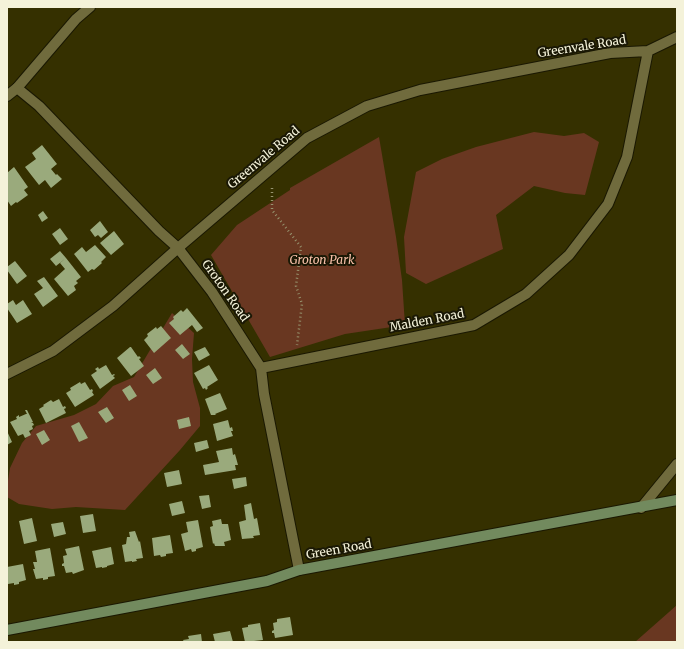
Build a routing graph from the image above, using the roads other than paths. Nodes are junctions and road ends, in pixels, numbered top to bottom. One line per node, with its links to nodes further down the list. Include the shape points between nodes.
1 (90, 7): 4 (street, via 76,19)
2 (677, 37): 3 (street, Greenvale Road)
3 (648, 51): 6 (street, Greenvale Road, via 602,55 420,90 367,106 307,138); 7 (street, Malden Road, via 627,157 608,204 569,255 526,294 474,325)
4 (17, 88): 5 (street); 6 (street, Groton Road, via 39,106)
5 (7, 96)
6 (178, 248): 7 (street, Groton Road, via 212,292); 8 (street, Greenvale Road, via 112,306 52,351)
7 (261, 368): 12 (street, Groton Road)
8 (7, 374)
9 (677, 464): 11 (street)
10 (677, 500): 11 (main road, Green Road)
11 (641, 508): 12 (main road, Green Road)
12 (299, 570): 13 (main road, Green Road, via 267,581)
13 (7, 630)

